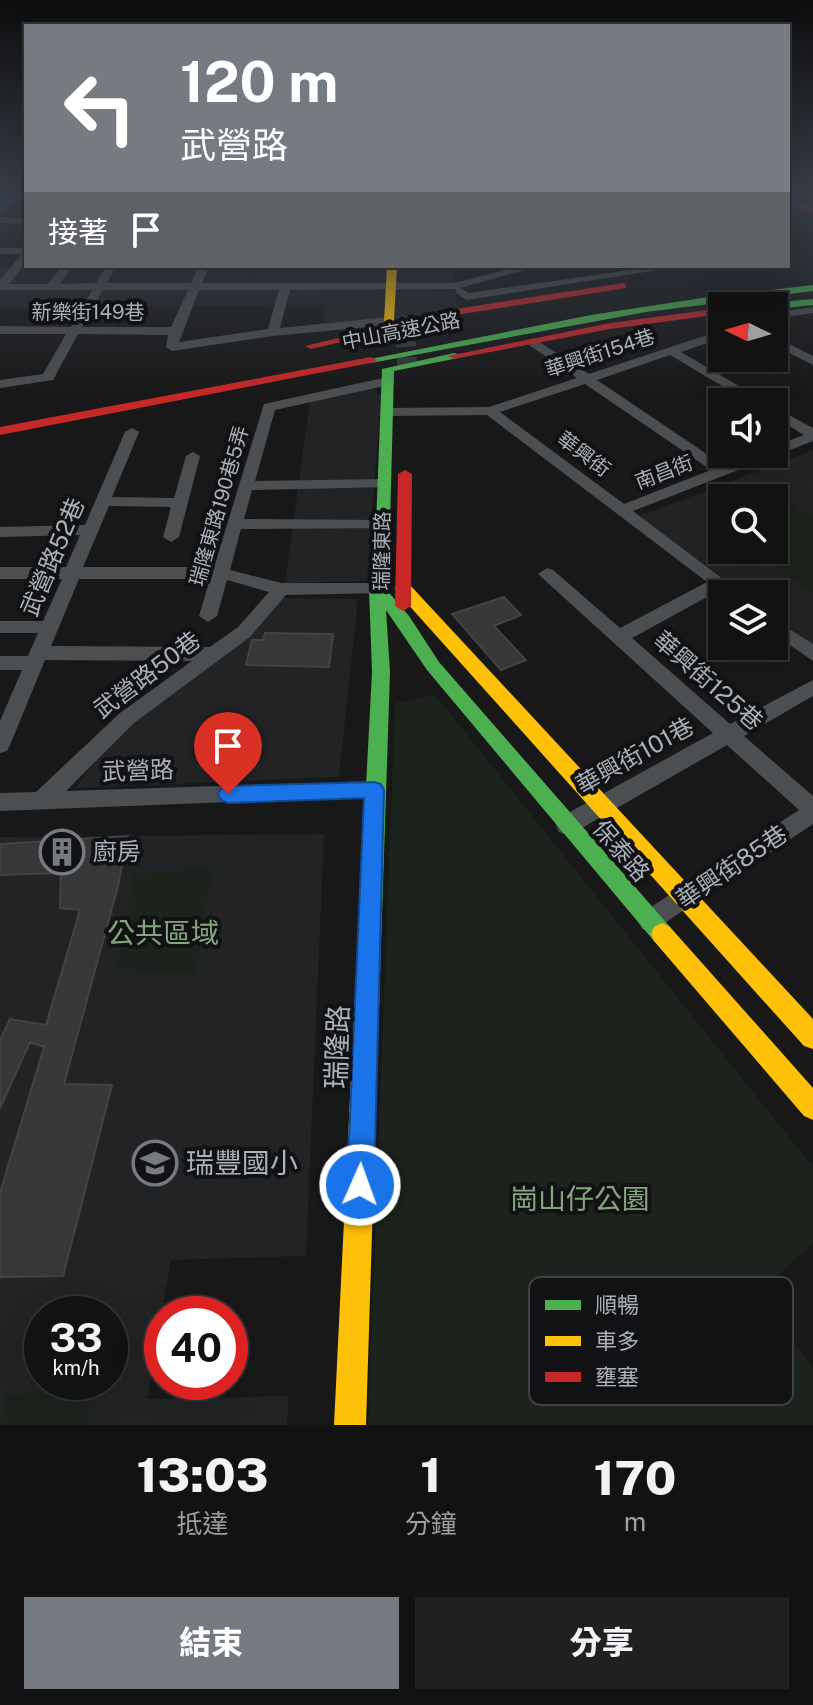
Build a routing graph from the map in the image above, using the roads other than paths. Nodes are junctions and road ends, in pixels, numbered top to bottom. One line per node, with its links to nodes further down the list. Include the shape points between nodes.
1 (20, 262): 17 (street)
2 (66, 268): 14 (street)
3 (110, 268): 15 (street)
4 (203, 268): 18 (street)
5 (393, 268): 20 (main road)
6 (407, 268): 20 (main road)
7 (529, 268): 12 (street); 13 (street)
8 (666, 268): 13 (street)
9 (464, 269): 12 (street)
10 (699, 278): 11 (main road, 中山高速公路, via 462,311 290,353 572,305)
11 (813, 279)
12 (481, 281): 16 (street)
13 (551, 285): 16 (street, via 467,297)
14 (52, 286): 15 (street); 17 (street)
15 (100, 286): 18 (street, via 144,281); 31 (street)
16 (454, 286): 20 (street)
17 (0, 287)
18 (195, 287): 19 (street); 32 (street)
19 (285, 287): 20 (street); 33 (street)
20 (399, 287): 29 (main road)
21 (813, 288): 28 (main road, 中山高速公路)
22 (813, 294): 28 (main road)
23 (813, 302): 24 (main road)
24 (788, 304)
25 (813, 310): 27 (street)
26 (708, 313): 35 (main road)
27 (788, 314)
28 (603, 315): 48 (main road, 中山高速公路)
29 (397, 318): 33 (street)
30 (0, 330): 31 (street, 新樂街149巷)
31 (74, 330): 32 (street, 新樂街149巷); 41 (street, via 48,377)
32 (175, 331): 33 (street, via 172,347)
33 (273, 332)
34 (708, 339): 37 (street, 華興街154巷)
35 (533, 342): 40 (street); 42 (main road)
36 (788, 348): 38 (street)
37 (671, 351): 40 (street, 華興街154巷); 43 (street)
38 (813, 361)
39 (3, 369): 41 (street, via 10,371)
40 (585, 378): 45 (street, 華興街154巷); 55 (street)
41 (7, 383)
42 (400, 385): 44 (main road); 45 (street); 46 (main road, 瑞隆東路); 46 (street); 71 (main road, 瑞隆東路, via 406,443)
43 (735, 388)
44 (272, 399): 51 (main road); 57 (street, 瑞隆東路190巷5弄)
45 (490, 411): 60 (street, 華興街)
46 (387, 412): 56 (main road, 瑞隆東路)
47 (788, 420): 50 (street)
48 (0, 431)
49 (132, 432): 58 (street, 武營路52巷)
50 (813, 435): 52 (street)
51 (0, 442)
52 (788, 445)
53 (193, 456): 59 (street)
54 (730, 468): 55 (street, 南昌街)
55 (722, 471): 60 (street, 南昌街)
56 (384, 484): 57 (street); 62 (main road, 瑞隆東路)
57 (244, 486): 61 (street, 瑞隆東路190巷5弄)
58 (102, 501): 59 (street); 63 (street, 武營路52巷)
59 (180, 503): 65 (street)
60 (621, 510): 70 (street, 華興街)
61 (234, 524): 62 (street); 68 (street, 瑞隆東路190巷5弄)
62 (383, 525): 73 (main road, 瑞隆東路)
63 (90, 530): 64 (street); 67 (street, 武營路52巷)
64 (0, 532)
65 (171, 537)
66 (0, 573): 67 (street)
67 (74, 573): 68 (street); 80 (street, 武營路52巷)
68 (220, 573): 72 (street); 75 (street, 瑞隆東路190巷5弄)
69 (547, 574): 82 (street)
70 (716, 580)
71 (403, 588): 77 (main road, 瑞隆東路); 78 (main road, 保泰路)
72 (281, 589): 73 (street); 83 (street, 武營路50巷)
73 (377, 589): 76 (main road, 瑞隆路); 77 (main road, 瑞隆東路)
74 (708, 597): 82 (street, 華興街125巷)
75 (208, 616)
76 (378, 620): 77 (main road); 88 (main road, 瑞隆路)
77 (403, 620): 78 (main road); 87 (main road, 保泰路); 88 (main road, 瑞隆路)
78 (429, 620): 95 (main road, 保泰路)
79 (0, 627): 80 (street)
80 (50, 627): 85 (street, 武營路52巷)
81 (788, 635): 84 (street)
82 (619, 637): 90 (street, 華興街125巷)
83 (218, 654): 85 (street); 93 (street, 武營路50巷, via 127,718)
84 (813, 654)
85 (37, 658): 86 (street); 91 (street, 武營路52巷)
86 (0, 663)
87 (433, 666): 88 (main road, via 422,657 401,658); 97 (main road, 保泰路)
88 (381, 672): 92 (main road, 瑞隆路)
89 (813, 687): 90 (street, 華興街101巷)
90 (729, 734): 95 (street, 華興街101巷); 96 (street, 華興街125巷)
91 (0, 745)
92 (374, 790): 93 (street, 武營路); 102 (main road, 瑞隆路)
93 (42, 800): 94 (street, 武營路)
94 (0, 802)
95 (600, 805): 97 (street, 華興街101巷); 98 (main road, 保泰路)
96 (813, 810): 98 (street, 華興街85巷)
97 (567, 825): 99 (main road, 保泰路)
98 (685, 898): 99 (street, 華興街85巷); 100 (main road, 保泰路)
99 (651, 921): 101 (main road, 保泰路)
100 (813, 1037)
101 (809, 1094)
102 (350, 1425)

